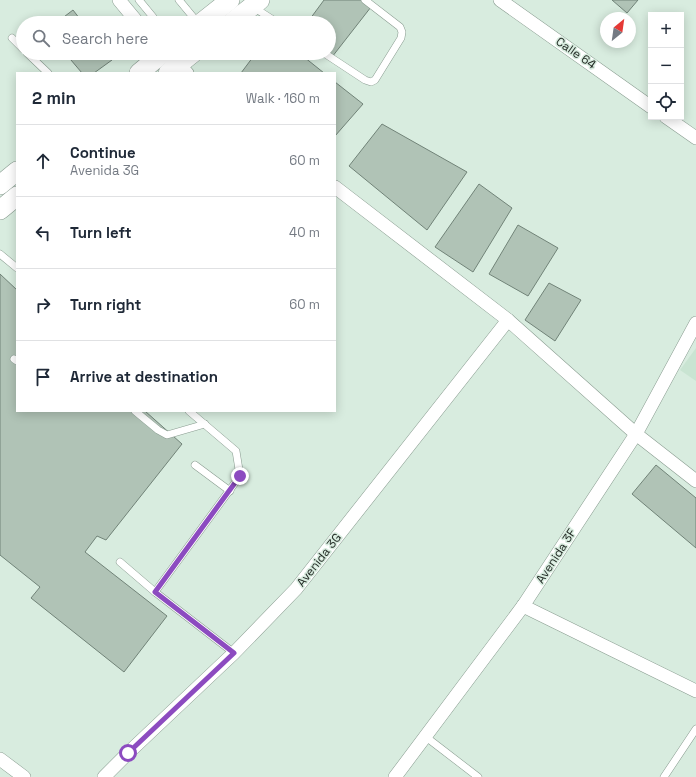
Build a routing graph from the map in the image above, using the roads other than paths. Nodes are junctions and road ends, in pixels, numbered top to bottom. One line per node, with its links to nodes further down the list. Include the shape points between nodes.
1 (119, 0): 8 (street)
2 (138, 0): 9 (lane)
3 (179, 0): 10 (lane)
4 (230, 0): 11 (street)
5 (365, 0): 20 (lane, via 400,27 401,38 375,80 371,82)
6 (500, 0): 24 (street, Calle 64)
7 (256, 3): 12 (street); 13 (lane)
8 (132, 16)
9 (152, 16)
10 (192, 16)
11 (210, 16)
12 (240, 16)
13 (270, 16)
14 (12, 38): 15 (lane)
15 (16, 42)
16 (34, 60): 22 (lane)
17 (155, 60): 23 (street)
18 (169, 60): 21 (street)
19 (187, 60): 21 (street)
20 (335, 60)
21 (178, 70)
22 (47, 72)
23 (140, 72)
24 (648, 105)
25 (670, 120): 26 (street)
26 (696, 138)
27 (16, 172): 28 (street)
28 (0, 185)
29 (338, 192): 34 (street)
30 (16, 197): 31 (street)
31 (0, 210)
32 (0, 254): 33 (lane)
33 (16, 267)
34 (508, 320): 39 (street); 46 (street, Avenida 3G, via 296,589)
35 (696, 323): 39 (street, Avenida 3F)
36 (136, 412): 38 (lane, via 167,435)
37 (190, 412): 38 (lane)
38 (205, 424): 42 (lane, via 236,451 240,476)
39 (636, 434): 41 (street); 45 (street, Avenida 3F)
40 (195, 465): 42 (lane)
41 (696, 482)
42 (230, 491): 44 (lane)
43 (120, 562): 44 (lane)
44 (155, 592): 46 (lane)
45 (523, 606): 47 (street); 49 (street, Avenida 3F)
46 (234, 653): 52 (street, Avenida 3G)
47 (696, 691)
48 (696, 729): 55 (lane)
49 (426, 737): 53 (street, Avenida 3F); 54 (lane)
50 (0, 759): 51 (street)
51 (24, 777)
52 (104, 777)
53 (395, 777)
54 (478, 777)
55 (664, 777)

